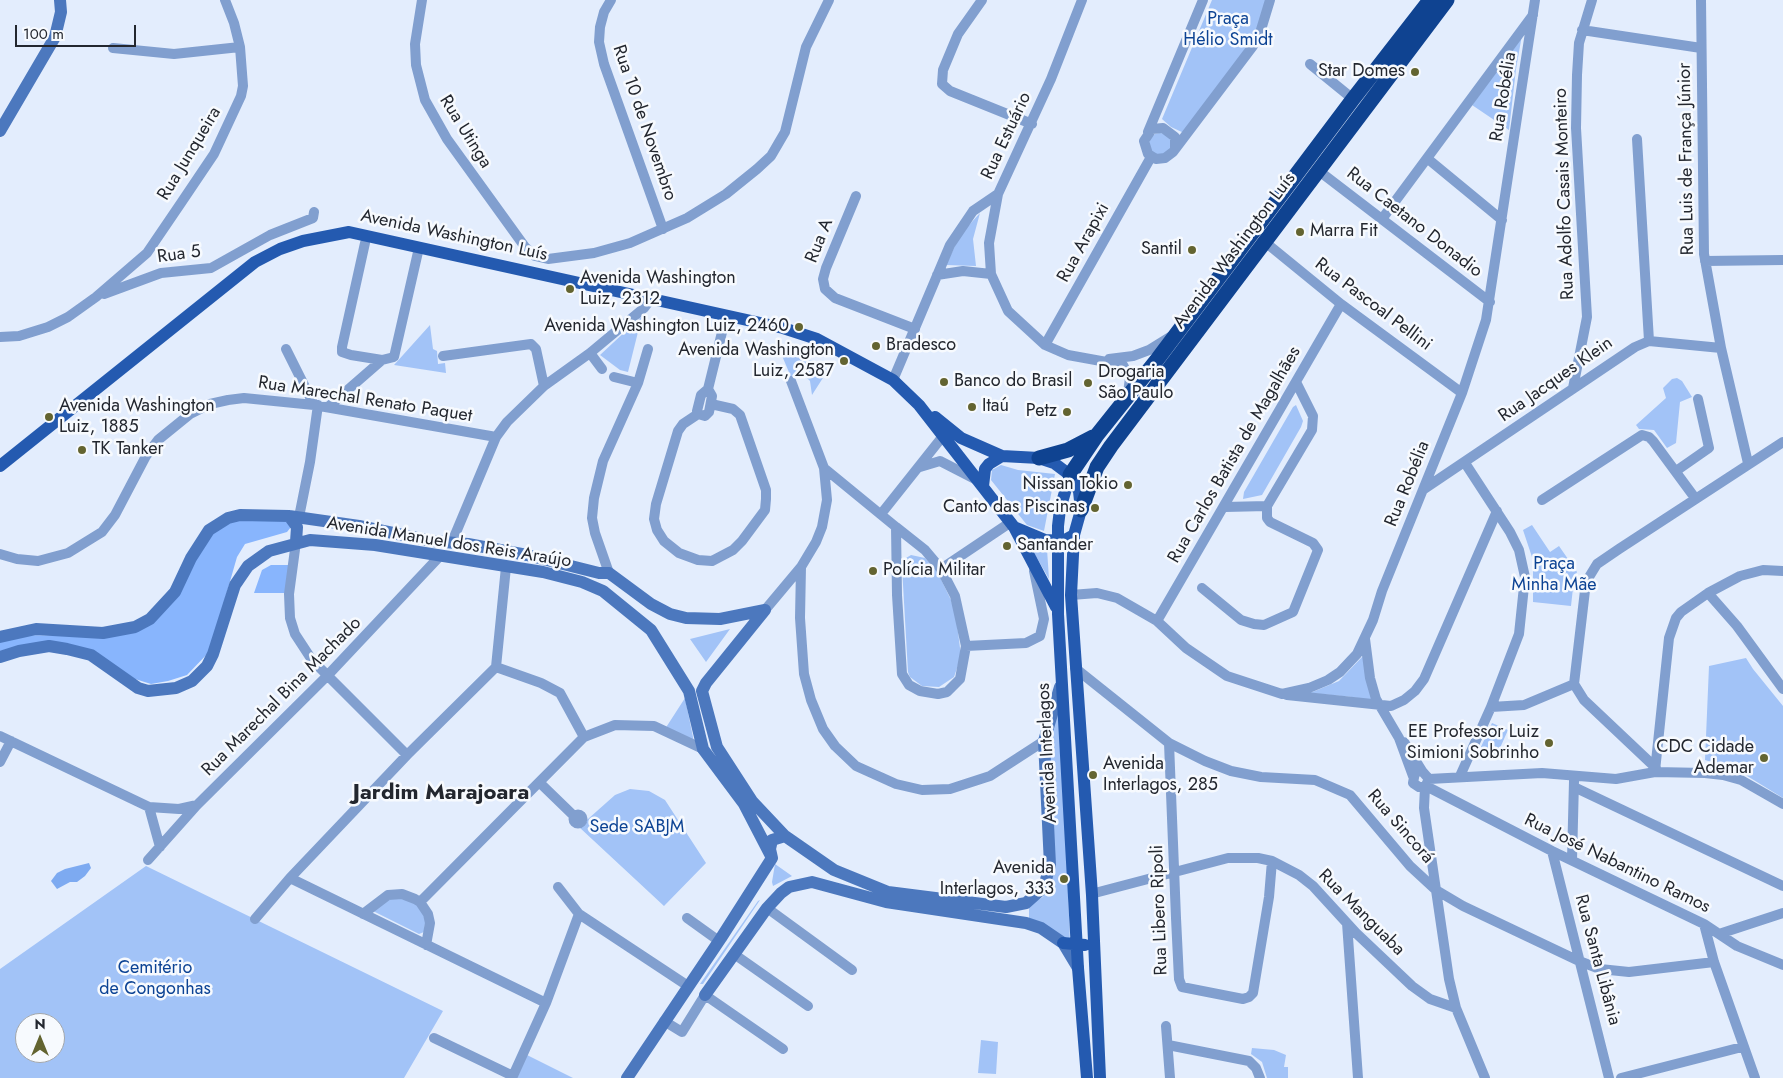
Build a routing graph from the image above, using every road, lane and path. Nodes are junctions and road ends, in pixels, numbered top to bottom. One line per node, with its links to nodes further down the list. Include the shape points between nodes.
1 (60, 0): 23 (street, via 61,12 55,37)
2 (225, 0): 17 (street, Rua Junqueira)
3 (422, 0): 35 (street, Rua Utinga, via 415,44 416,65 425,100 447,139 525,247 542,258 594,253)
4 (612, 0): 35 (street, Rua 10 de Novembro, via 604,12 599,42)
5 (829, 0): 35 (street, via 806,47 791,114 777,148 726,194)
6 (982, 0): 22 (street, via 958,34 943,70 942,84 950,91)
7 (1082, 0): 22 (street, Rua Estuário)
8 (1203, 0): 24 (street)
9 (1270, 0): 26 (street, via 1253,46)
10 (1430, 0): 21 (highway, Avenida Washington Luís)
11 (1447, 0): 29 (highway, Avenida Washington Luís)
12 (1534, 0): 15 (street, Rua Robélia)
13 (1592, 0): 16 (street, Rua Adolfo Casais Monteiro)
14 (1701, 0): 19 (street, Rua Luis de França Júnior)
15 (1533, 14): 28 (street); 34 (street, Rua Robélia)
16 (1582, 30): 19 (street); 67 (street, Rua Adolfo Casais Monteiro, via 1576,128 1587,316)
17 (240, 47): 18 (street, via 174,54); 43 (street, Rua Junqueira, via 241,96 214,154 147,253)
18 (113, 48)
19 (1701, 48): 39 (street, Rua Luis de França Júnior, via 1702,238)
20 (1310, 64): 21 (street)
21 (1352, 99): 49 (highway, Avenida Washington Luís)
22 (1032, 124): 30 (street, Rua Estuário)
23 (0, 132)
24 (1148, 132): 26 (street, via 1157,128 1168,130 1174,137); 27 (street, via 1144,146)
25 (1637, 139): 51 (street)
26 (1175, 148): 27 (street, via 1165,158)
27 (1151, 157): 52 (street, Rua Arapixi)
28 (1428, 159): 33 (street); 34 (street)
29 (1319, 171): 33 (street, Rua Caetano Donadio); 36 (highway, Avenida Washington Luís)
30 (998, 194): 41 (street, via 990,235); 42 (street, Rua Estuário, via 969,216 950,244)
31 (856, 196): 48 (street, Rua A, via 826,268 825,289 835,298)
32 (314, 212): 43 (street, Rua 5, via 312,218 270,235 211,268 161,273)
33 (1382, 219): 45 (street, Rua Caetano Donadio)
34 (1502, 220): 45 (street, Rua Robélia)
35 (663, 229)
36 (1265, 242): 46 (street, Rua Pascoal Pellini); 95 (highway, Avenida Washington Luís, via 1111,446 1097,467)
37 (365, 243): 59 (street, via 341,350 344,354)
38 (418, 252): 59 (street, via 396,353 394,358)
39 (1705, 260): 40 (street); 53 (street, Rua Luis de França Júnior)
40 (1783, 260)
41 (991, 274): 42 (street, via 963,271); 52 (street, via 1008,311)
42 (937, 275): 48 (street, Rua Estuário)
43 (96, 297): 50 (street, via 68,318 48,327 19,336)
44 (650, 300): 47 (main road, Avenida Washington Luís); 56 (street); 84 (main road, Avenida Washington Luís, via 367,235 349,232 303,240 255,262)
45 (1490, 302): 69 (street, Rua Robélia)
46 (1342, 304): 64 (street, Rua Carlos Batista de Magalhães); 69 (street, Rua Pascoal Pellini)
47 (726, 316): 62 (main road, Avenida Washington Luís, via 817,339); 68 (street)
48 (915, 329): 62 (street, Rua Estuário)
49 (1179, 330): 58 (street, via 1163,343 1134,356); 70 (highway, Avenida Washington Luís)
50 (0, 337)
51 (1649, 341): 53 (street, Rua Jacques Klein); 67 (street, Rua Jacques Klein, via 1622,353)
52 (1045, 346): 58 (street, via 1068,355)
53 (1721, 348): 83 (street, Rua Luis de França Júnior)
54 (286, 349): 74 (street)
55 (648, 349): 65 (street)
56 (590, 353): 60 (street); 66 (street)
57 (443, 356): 66 (street, via 532,344)
58 (1098, 359): 70 (street, via 1117,362 1127,369 1130,378)
59 (382, 360): 74 (street)
60 (602, 369)
61 (614, 377): 65 (street)
62 (893, 380): 73 (main road, Avenida Washington Luís)
63 (792, 381): 85 (street)
64 (1296, 382): 93 (street, via 1313,416 1314,426); 94 (street, Rua Carlos Batista de Magalhães)
65 (638, 383): 112 (street, via 603,461 594,498 592,518 595,533)
66 (544, 386): 78 (street, via 523,404)
67 (1573, 388): 82 (street, Rua Jacques Klein)
68 (708, 389): 72 (street, via 712,396); 75 (street, via 701,395)
69 (1462, 393): 90 (street, Rua Robélia)
70 (1126, 397): 76 (highway, Avenida Washington Luís)
71 (1698, 399): 87 (street, via 1709,448)
72 (710, 404): 75 (street, via 706,415); 75 (street, via 733,409 740,415 766,490 765,510 742,541 733,550 712,560 698,560 679,553 664,541 654,519 678,431)
73 (919, 405): 77 (main road, Avenida Washington Luís); 80 (main road, Avenida Washington Luís, via 961,438)
74 (320, 406): 78 (street, Rua Marechal Renato Paquet); 98 (street, via 310,462); 105 (street, Rua Marechal Renato Paquet, via 244,398 210,404 172,427 153,446 115,515 102,532 68,553 38,561)
75 (698, 414)
76 (1097, 435): 81 (highway, via 1078,446); 88 (highway, Avenida Interlagos)
77 (943, 436): 86 (street); 89 (main road, Avenida Washington Luís)
78 (496, 437): 103 (street)
79 (1783, 442): 83 (street)
80 (1002, 456): 81 (main road, Avenida Washington Luís); 89 (main road, via 985,469)
81 (1039, 458): 88 (main road, via 1054,463)
82 (1466, 463): 90 (street, Rua Jacques Klein); 96 (street)
83 (1748, 463): 91 (street)
84 (0, 466)
85 (824, 468): 97 (street); 109 (street, via 827,500 822,527)
86 (919, 468): 89 (street, via 940,461); 97 (street)
87 (1676, 472): 91 (street); 92 (street, via 1649,436 1642,435)
88 (1070, 475): 95 (main road, via 1079,491); 104 (main road, Avenida Interlagos, via 1060,509)
89 (981, 483): 99 (main road, Avenida Washington Luís)
90 (1424, 490): 120 (street, Rua Robélia)
91 (1695, 498): 127 (street, via 1619,548 1591,571 1586,582)
92 (1542, 500)
93 (1267, 506): 94 (street); 113 (street, via 1270,522 1313,543 1318,550 1293,612 1264,625 1254,624 1241,620)
94 (1225, 507): 118 (street, Rua Carlos Batista de Magalhães)
95 (1081, 510): 101 (main road, Avenida Washington Luís)
96 (1496, 511): 130 (street, via 1424,679 1404,700 1391,706); 131 (street, via 1519,550 1525,577 1519,634)
97 (881, 514): 100 (street)
98 (294, 517): 102 (street); 103 (street, Avenida Manuel dos Reis Araújo); 119 (street, Avenida Manuel dos Reis Araújo, via 240,515 216,524 201,540 175,592 150,619 135,627 103,634 36,629)
99 (1013, 524): 104 (main road, Avenida Washington Luís, via 1034,537); 107 (main road); 110 (street)
100 (896, 526): 110 (street, via 925,550); 121 (street, via 902,674 909,685 920,692 947,692 960,679)
101 (1074, 535): 104 (main road); 115 (main road, Avenida Interlagos)
102 (296, 542): 106 (street, Avenida Manuel dos Reis Araújo, via 322,539); 122 (street, Avenida Manuel dos Reis Araújo, via 270,551 248,566 235,585 207,666 192,681 176,688 148,692 91,655 67,649 49,646); 126 (street, via 289,594 290,618 302,646)
103 (452, 542): 112 (street, Avenida Manuel dos Reis Araújo)
104 (1058, 542): 117 (main road, Avenida Interlagos)
105 (0, 554)
106 (439, 557): 108 (street, Avenida Manuel dos Reis Araújo); 126 (street, Rua Marechal Bina Machado)
107 (1033, 563): 117 (main road); 121 (street, via 1044,619 1040,636 1026,643)
108 (506, 567): 123 (street); 138 (street, Avenida Manuel dos Reis Araújo, via 582,582 603,591 637,616 651,630 690,691)
109 (801, 567): 116 (street); 135 (street, via 800,618 810,700 835,746 856,766 896,784 922,790 950,789 990,776)
110 (941, 569): 121 (street, via 954,596)
111 (1783, 571): 114 (street, via 1763,570 1740,576)
112 (609, 573): 116 (street, Avenida Manuel dos Reis Araújo, via 670,614 720,620)
113 (1202, 588)
114 (1708, 593): 128 (street, via 1738,626); 141 (street, via 1681,612 1673,624)
115 (1071, 595): 118 (street, via 1097,593 1117,598); 124 (main road, Avenida Interlagos)
116 (765, 610): 137 (street, via 702,691)
117 (1058, 614): 125 (main road, Avenida Interlagos)
118 (1157, 621): 129 (street, via 1186,648 1227,676)
119 (0, 637)
120 (1365, 637): 129 (street, Rua Robélia, via 1357,654 1340,672 1309,688); 130 (street, via 1370,678)
121 (966, 646)
122 (0, 657)
123 (496, 667): 133 (street, via 560,693); 139 (street)
124 (1075, 668): 136 (street, Rua Sincorá); 163 (main road, Avenida Interlagos)
125 (1063, 675): 135 (street); 181 (main road, Avenida Interlagos)
126 (327, 676): 139 (street); 148 (street, Rua Marechal Bina Machado)
127 (1574, 684): 131 (street, via 1524,705); 141 (street, via 1584,700)
128 (1783, 689)
129 (1282, 694): 130 (street)
130 (1379, 704): 144 (street, via 1406,744)
131 (1491, 707): 143 (street)
132 (0, 736): 134 (street)
133 (584, 737): 138 (street, via 615,725 654,726); 145 (street)
134 (11, 742): 140 (street); 149 (street)
135 (1044, 742): 166 (street, via 1050,865 1044,887)
136 (1170, 743): 158 (street, Rua Libero Ripoli); 162 (street, Rua Sincorá, via 1232,771 1261,777 1315,780 1341,790 1356,800 1410,866)
137 (717, 746): 138 (street); 151 (street, via 752,801)
138 (704, 749): 154 (street, Avenida Manuel dos Reis Araújo, via 744,804)
139 (407, 755): 159 (street)
140 (0, 762)
141 (1655, 770): 142 (street, via 1616,779); 147 (street, via 1723,774 1741,780)
142 (1574, 775): 143 (street); 146 (street)
143 (1460, 776): 144 (street)
144 (1423, 780): 153 (street, Rua José Nabantino Ramos, via 1440,794); 162 (street)
145 (540, 783): 150 (street); 165 (street)
146 (1574, 787): 156 (street); 160 (street)
147 (1783, 804)
148 (198, 805): 149 (street, via 179,809); 152 (street, Rua Marechal Bina Machado)
149 (149, 807): 152 (street)
150 (574, 816)
151 (784, 836): 154 (street, via 772,840); 164 (street, via 834,870)
152 (160, 846): 155 (street, Rua Marechal Bina Machado)
153 (1552, 851): 156 (street, Rua José Nabantino Ramos); 183 (street, Rua Santa Libânia)
154 (772, 858): 178 (street)
155 (148, 860)
156 (1572, 860): 175 (street, Rua José Nabantino Ramos)
157 (1272, 861): 158 (street, Rua Manguaba, via 1228,858); 158 (street, Rua Libero Ripoli, via 1254,988 1247,998 1188,989 1181,985); 174 (street, Rua Manguaba, via 1313,886)
158 (1174, 873): 163 (street, Rua Manguaba)
159 (290, 878): 169 (street); 172 (street)
160 (1783, 886)
161 (558, 887): 170 (street)
162 (1436, 890): 183 (street, Rua Sincorá); 193 (street)
163 (1091, 894): 177 (main road, Avenida Interlagos)
164 (887, 897): 166 (street, via 1006,907); 167 (street, via 812,882 781,893); 173 (street)
165 (420, 902): 169 (street, via 402,894 388,895); 180 (street, via 430,924)
166 (1026, 903): 173 (street)
167 (767, 908): 182 (street); 187 (street)
168 (1783, 913): 176 (street, Rua José Nabantino Ramos)
169 (363, 914): 180 (street)
170 (579, 914): 189 (street); 191 (street)
171 (687, 918): 178 (street)
172 (254, 919)
173 (1026, 922): 179 (street)
174 (1347, 923): 193 (street, Rua Manguaba, via 1412,986 1430,999); 207 (street)
175 (1704, 924): 176 (street, Rua José Nabantino Ramos); 184 (street)
176 (1719, 934): 185 (street, via 1737,946)
177 (1093, 940): 181 (main road); 204 (main road, Avenida Interlagos)
178 (719, 941): 188 (street)
179 (1063, 943): 181 (main road); 186 (street)
180 (426, 945): 191 (street)
181 (1077, 945): 186 (main road, Avenida Interlagos)
182 (734, 954): 190 (street); 192 (street)
183 (1579, 960): 184 (street, Rua Sincorá, via 1600,969 1629,972); 209 (street, Rua Santa Libânia)
184 (1714, 962): 199 (street)
185 (1783, 965)
186 (1078, 968): 203 (main road, Avenida Interlagos)
187 (852, 970)
188 (697, 974): 189 (street); 190 (street, via 698,984)
189 (688, 986): 194 (street)
190 (705, 995): 194 (street, via 693,996); 195 (street, via 682,1032); 200 (street)
191 (546, 1003): 201 (street)
192 (808, 1006)
193 (1456, 1008): 208 (street)
194 (673, 1010): 195 (street)
195 (664, 1021): 202 (street)
196 (1166, 1026): 198 (street)
197 (434, 1038): 201 (street)
198 (1168, 1045): 205 (street); 206 (street, via 1249,1062)
199 (1742, 1047): 210 (street); 211 (street)
200 (782, 1049)
201 (512, 1077)
202 (627, 1078)
203 (1087, 1078)
204 (1100, 1078)
205 (1170, 1078)
206 (1260, 1078)
207 (1358, 1078)
208 (1485, 1078)
209 (1609, 1078)
210 (1621, 1078)
211 (1755, 1078)

